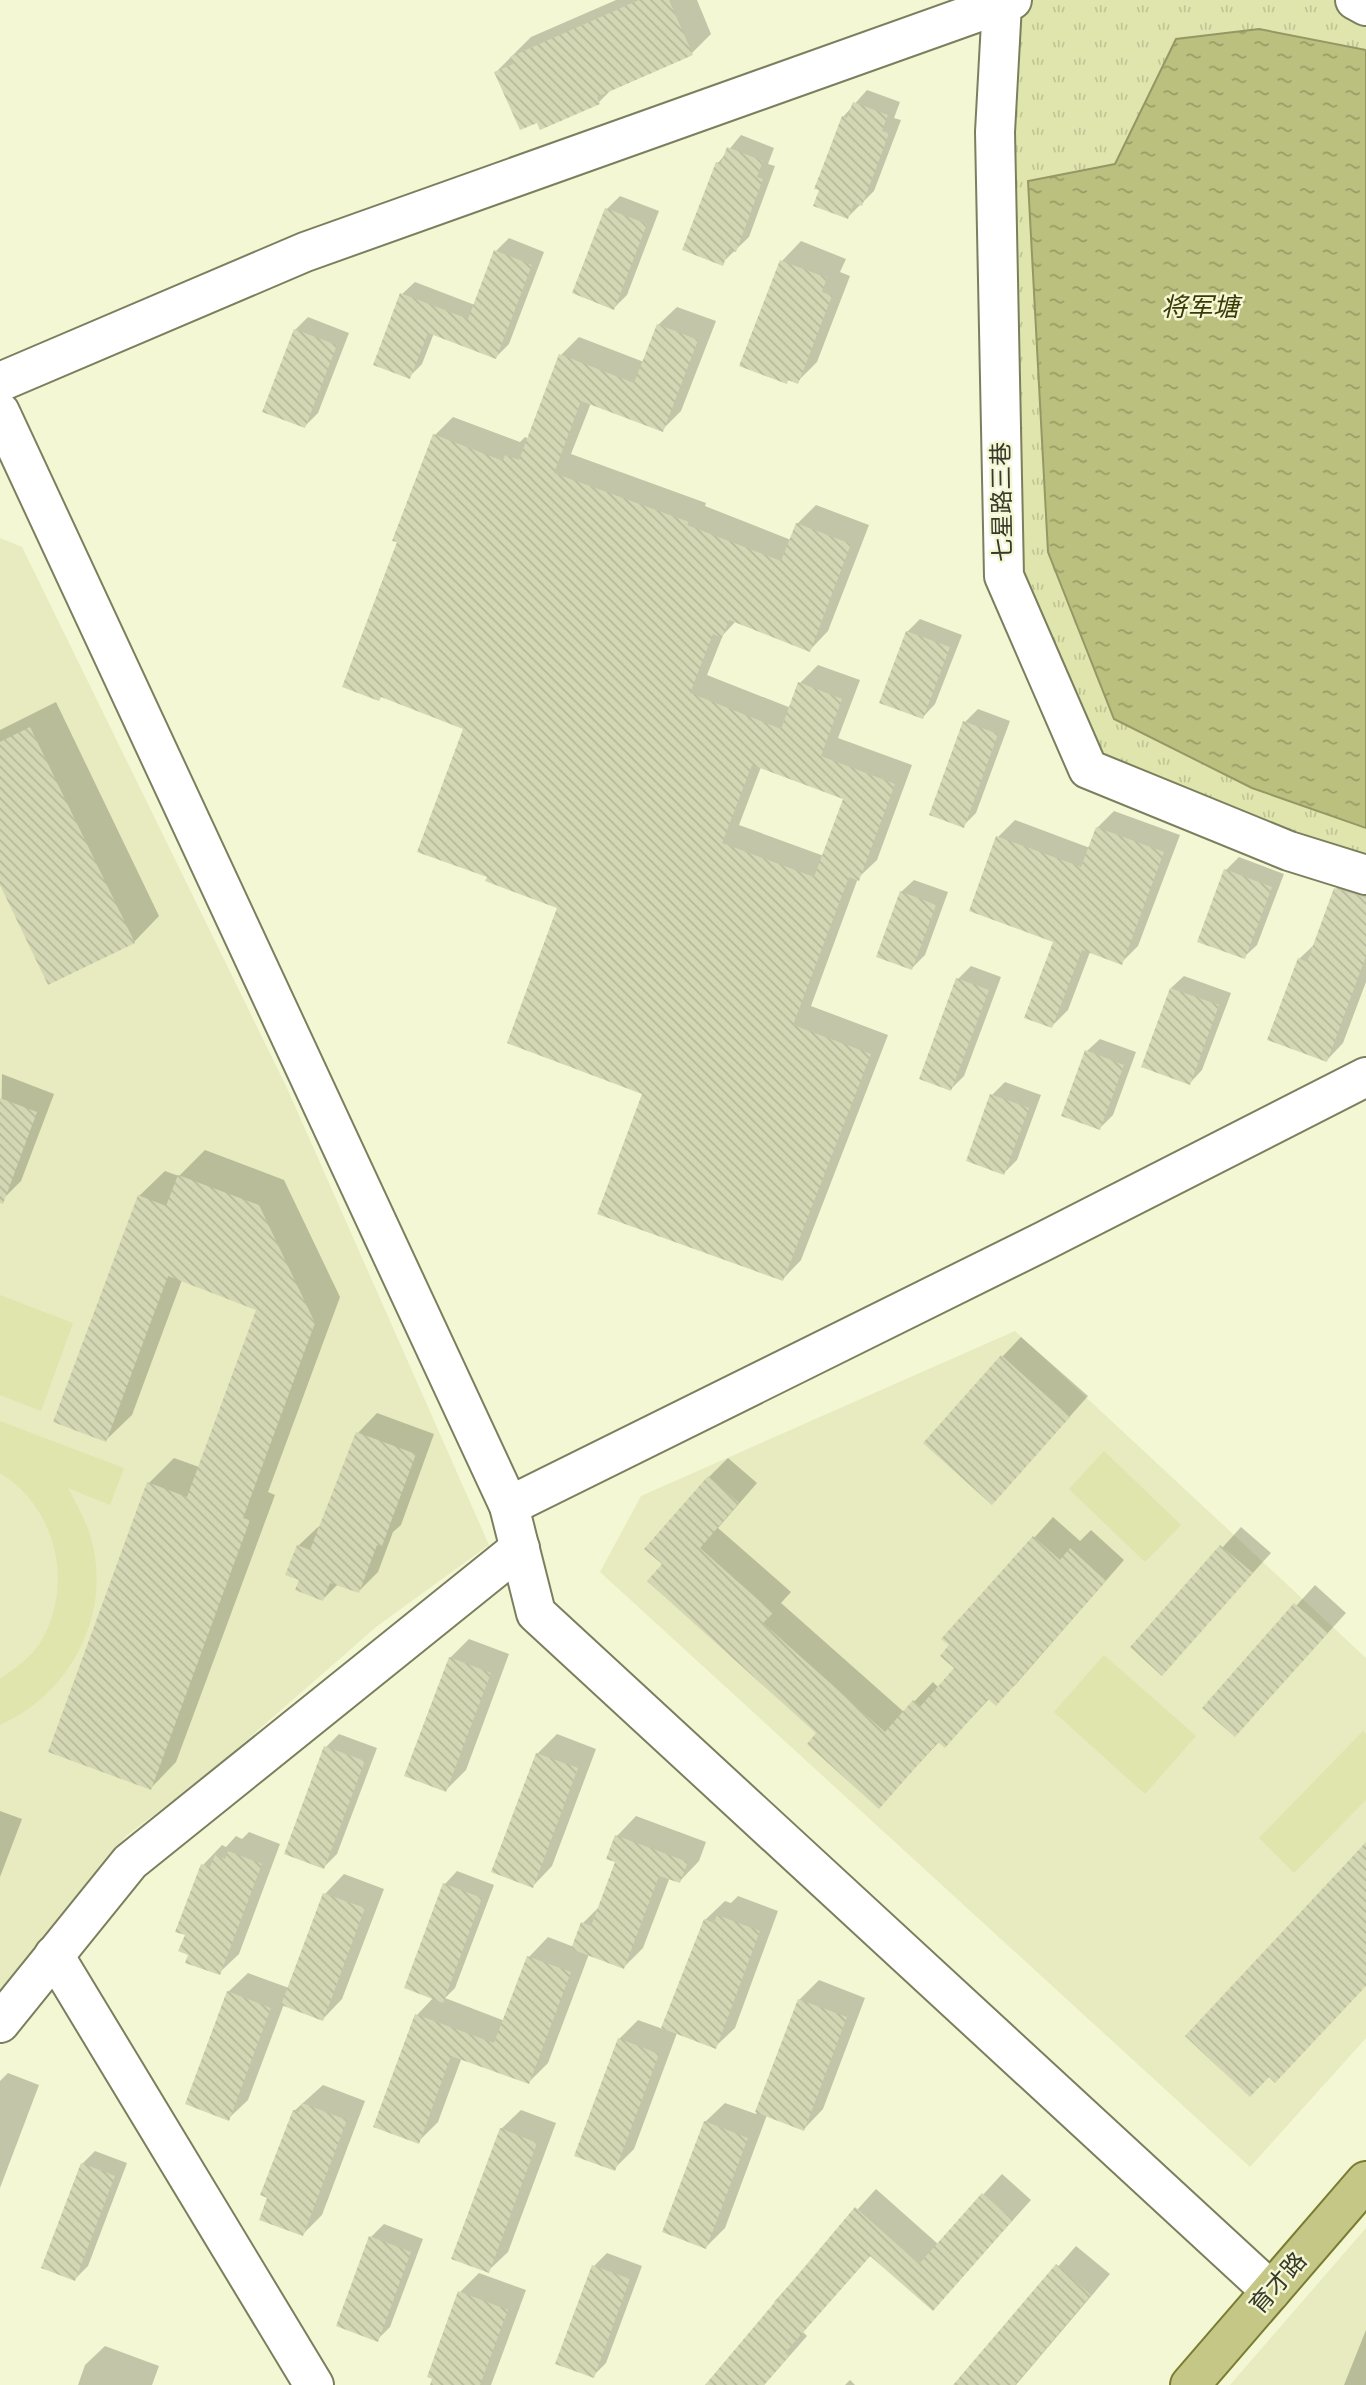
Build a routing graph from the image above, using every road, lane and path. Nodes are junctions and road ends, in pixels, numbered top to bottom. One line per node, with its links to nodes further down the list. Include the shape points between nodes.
1 (1355, 0): 3 (street)
2 (1007, 2): 4 (street, via 305,252); 6 (street, 七星路三巷, via 995,132 1004,576 1088,769 1289,851)
3 (1366, 6)
4 (0, 382)
5 (0, 412): 8 (street)
6 (1366, 875)
7 (1366, 1077): 8 (street)
8 (509, 1506): 9 (street)
9 (520, 1548): 10 (street, via 130,1862); 13 (street, via 536,1613)
10 (54, 1955): 11 (street); 14 (street)
11 (0, 2022)
12 (1366, 2181): 13 (main road, 育才路)
13 (1271, 2291): 15 (main road, 育才路)
14 (314, 2385)
15 (1190, 2385)

